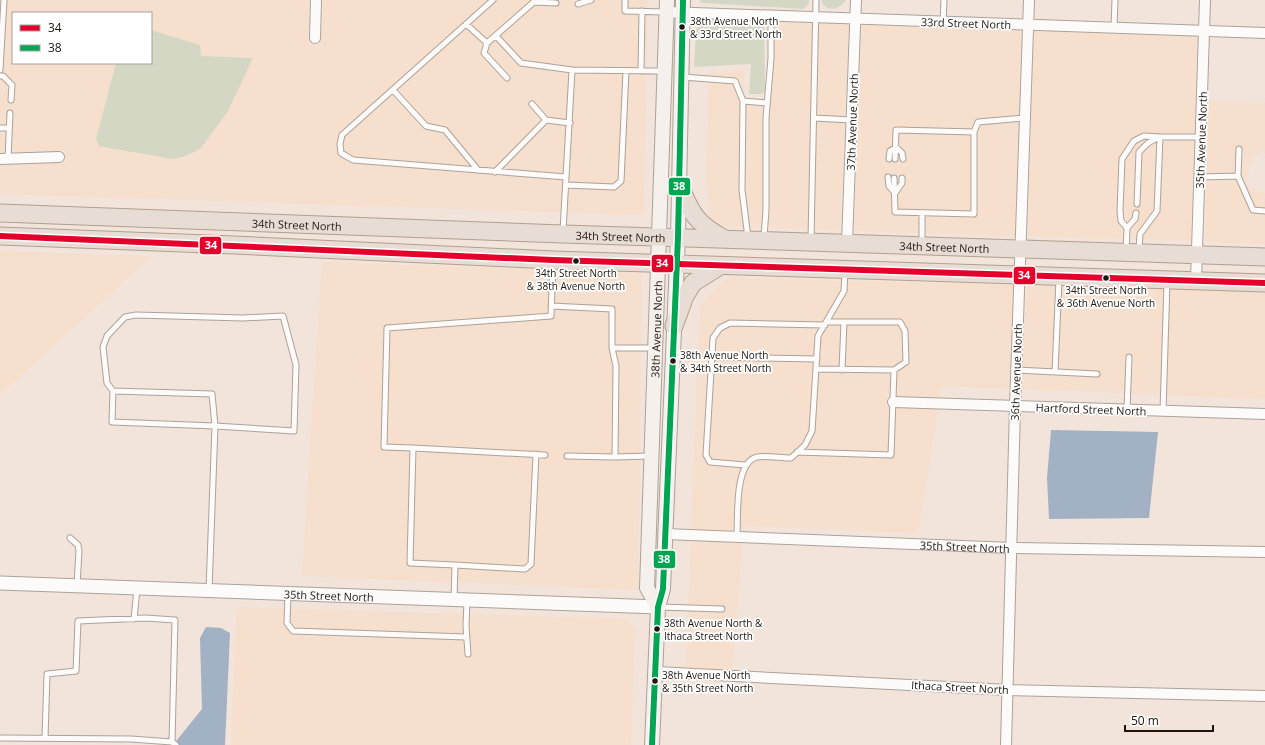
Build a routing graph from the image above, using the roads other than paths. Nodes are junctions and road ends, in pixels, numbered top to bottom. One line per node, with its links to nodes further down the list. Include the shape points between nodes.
1 (4, 0): 30 (lane)
2 (316, 0): 28 (street)
3 (493, 0): 22 (lane)
4 (591, 0): 14 (lane)
5 (625, 0): 17 (lane, via 625,10)
6 (816, 0): 19 (lane)
7 (856, 0): 20 (street, 37th Avenue North)
8 (944, 0): 21 (lane)
9 (1029, 0): 23 (street, 36th Avenue North)
10 (1115, 0): 24 (lane)
11 (1205, 0): 25 (street, 35th Avenue North)
12 (535, 1): 13 (lane); 27 (lane)
13 (556, 3)
14 (578, 4)
15 (666, 6): 16 (street, 33rd Street North); 17 (lane); 34 (main road, 38th Avenue North)
16 (683, 6): 18 (street, 33rd Street North); 36 (main road, 38th Avenue North)
17 (642, 11): 33 (lane)
18 (771, 16): 19 (street, 33rd Street North); 41 (lane)
19 (815, 18): 20 (street, 33rd Street North); 44 (lane)
20 (856, 19): 21 (street, 33rd Street North); 47 (street, 37th Avenue North)
21 (943, 22): 23 (street, 33rd Street North)
22 (466, 24): 29 (lane); 38 (lane)
23 (1028, 25): 24 (street, 33rd Street North); 45 (street, 36th Avenue North)
24 (1114, 28): 25 (street, 33rd Street North)
25 (1204, 31): 26 (street, 33rd Street North); 53 (street, 35th Avenue North)
26 (1265, 33)
27 (496, 36): 29 (lane); 31 (lane, via 521,62)
28 (315, 38)
29 (487, 43): 37 (lane, via 484,53)
30 (0, 70)
31 (572, 70): 32 (lane); 48 (lane)
32 (626, 71): 33 (lane); 68 (lane, via 621,181 614,187)
33 (640, 71): 34 (lane)
34 (664, 71): 79 (main road, 38th Avenue North)
35 (0, 76): 39 (lane, via 4,76 12,85)
36 (682, 77): 40 (lane, via 735,81); 69 (main road, 38th Avenue North)
37 (507, 78)
38 (393, 90): 60 (lane, via 426,126 445,130); 60 (lane, via 342,135 341,153 353,160)
39 (11, 100)
40 (743, 101): 41 (lane); 82 (lane, via 742,190)
41 (767, 103): 82 (lane, via 766,210)
42 (532, 104): 46 (lane)
43 (10, 113): 50 (lane)
44 (814, 118): 47 (lane); 83 (lane)
45 (1025, 118): 51 (lane, via 978,122); 86 (street, 36th Avenue North)
46 (546, 120): 48 (lane); 61 (lane)
47 (852, 120): 84 (street, 37th Avenue North)
48 (570, 123): 63 (lane)
49 (0, 128): 50 (lane)
50 (10, 128): 57 (lane)
51 (974, 132): 54 (lane, via 896,130); 74 (lane, via 974,214)
52 (1160, 137): 53 (lane); 71 (lane, via 1148,143 1139,152); 76 (lane, via 1144,136 1134,141 1122,159 1120,211 1121,221); 87 (lane, via 1157,211 1140,234)
53 (1201, 137): 65 (street, 35th Avenue North)
54 (896, 147): 58 (lane); 59 (lane, via 902,153)
55 (1239, 149): 62 (lane)
56 (59, 157): 57 (street)
57 (4, 159)
58 (892, 159)
59 (903, 159)
60 (478, 170): 61 (lane)
61 (495, 172): 63 (lane)
62 (1238, 176): 65 (lane); 72 (lane, via 1253,210)
63 (566, 177): 68 (lane)
64 (888, 177): 70 (lane)
65 (1200, 177): 88 (street, 35th Avenue North)
66 (894, 178): 70 (lane)
67 (902, 178): 70 (lane, via 902,183)
68 (566, 184): 77 (lane)
69 (679, 184): 80 (main road, 38th Avenue North); 81 (highway, via 696,218 707,229)
70 (895, 193): 74 (lane, via 895,212)
71 (1137, 204)
72 (1265, 211)
73 (0, 213): 77 (highway, 34th Street North)
74 (922, 214): 85 (lane)
75 (1136, 214): 76 (lane, via 1136,219)
76 (1127, 228): 87 (lane)
77 (562, 234): 79 (highway, 34th Street North)
78 (0, 236): 90 (highway, 34th Street North)
79 (658, 237): 80 (highway, 34th Street North); 91 (main road, 38th Avenue North)
80 (678, 237): 81 (highway, 34th Street North); 92 (main road, 38th Avenue North)
81 (725, 239): 82 (highway, 34th Street North)
82 (756, 240): 83 (highway, 34th Street North)
83 (811, 242): 84 (highway, 34th Street North)
84 (847, 243): 85 (highway, 34th Street North)
85 (919, 246): 86 (highway, 34th Street North); 94 (highway, via 908,252 866,255)
86 (1021, 249): 87 (highway, 34th Street North); 95 (street, 36th Avenue North)
87 (1132, 253): 88 (highway, 34th Street North)
88 (1197, 255): 89 (highway, 34th Street North); 98 (street, 35th Avenue North)
89 (1265, 257)
90 (553, 260): 91 (highway, 34th Street North); 100 (lane)
91 (658, 264): 92 (highway, 34th Street North); 105 (main road, 38th Avenue North)
92 (677, 264): 93 (highway, 34th Street North); 103 (main road, 38th Avenue North)
93 (720, 266): 94 (highway, 34th Street North); 103 (highway, via 693,283 684,296)
94 (845, 270): 95 (highway, 34th Street North); 102 (lane, via 844,291)
95 (1020, 275): 96 (highway, 34th Street North); 112 (street, 36th Avenue North)
96 (1059, 276): 97 (highway, 34th Street North); 113 (lane)
97 (1167, 280): 98 (highway, 34th Street North); 119 (lane)
98 (1196, 281): 99 (highway, 34th Street North)
99 (1265, 283)
100 (551, 306): 104 (lane, via 612,309); 122 (lane, via 551,316 387,328 384,447)
101 (844, 322): 102 (lane); 110 (lane); 111 (lane, via 900,322 905,331 906,362)
102 (826, 324): 107 (lane, via 730,323 720,328 713,338); 108 (lane, via 818,336)
103 (674, 326): 130 (main road, 38th Avenue North)
104 (612, 348): 105 (lane); 128 (lane, via 616,366)
105 (655, 348): 127 (main road, 38th Avenue North)
106 (1129, 356): 118 (lane)
107 (713, 357): 108 (lane); 129 (lane, via 706,455 710,462)
108 (817, 359): 109 (lane)
109 (816, 369): 110 (lane); 123 (lane, via 812,431)
110 (842, 370): 111 (lane)
111 (894, 370): 116 (lane)
112 (1016, 370): 113 (lane); 117 (street, 36th Avenue North)
113 (1054, 372): 114 (lane)
114 (1097, 374)
115 (113, 391): 121 (lane, via 212,394); 121 (lane, via 112,422); 121 (lane, via 107,383 103,346 107,336 125,318 283,316 296,364 294,431)
116 (893, 402): 117 (street, Hartford Street North); 123 (lane, via 891,455)
117 (1015, 407): 118 (street, Hartford Street North); 133 (street, 36th Avenue North)
118 (1127, 410): 119 (street, Hartford Street North)
119 (1163, 411): 120 (street, Hartford Street North)
120 (1265, 414)
121 (215, 426): 139 (lane)
122 (413, 448): 124 (lane); 135 (lane, via 410,563)
123 (797, 452): 129 (lane, via 791,458 756,457)
124 (536, 454): 125 (lane); 135 (lane, via 531,564 524,569)
125 (545, 455)
126 (567, 456): 128 (lane)
127 (651, 456): 128 (lane); 130 (main road, 38th Avenue North)
128 (615, 457)
129 (745, 465): 131 (lane, via 740,477)
130 (657, 534): 131 (street, 35th Street North); 143 (main road, 38th Avenue North, via 663,589)
131 (737, 537): 133 (street, 35th Street North)
132 (70, 538): 137 (lane, via 78,545 79,551)
133 (1012, 548): 134 (street, 35th Street North); 149 (street, 36th Avenue North)
134 (1265, 552)
135 (455, 565): 141 (lane)
136 (0, 583): 137 (street, 35th Street North)
137 (77, 586): 138 (street, 35th Street North)
138 (137, 588): 139 (street, 35th Street North); 145 (lane)
139 (209, 591): 140 (street, 35th Street North)
140 (288, 594): 141 (street, 35th Street North); 146 (lane, via 287,624 293,631)
141 (454, 600): 142 (street, 35th Street North)
142 (467, 600): 143 (street, 35th Street North); 146 (lane)
143 (658, 607): 144 (lane); 148 (main road, 38th Avenue North)
144 (722, 609)
145 (134, 619): 152 (lane, via 78,621 76,671 47,674); 153 (lane, via 175,620)
146 (466, 637): 147 (lane)
147 (468, 654)
148 (656, 672): 149 (street, Ithaca Street North); 154 (main road, 38th Avenue North)
149 (1008, 690): 150 (street, Ithaca Street North); 155 (street, 36th Avenue North)
150 (1265, 696)
151 (0, 738): 152 (lane)
152 (45, 738): 153 (lane)
153 (174, 744)
154 (652, 745)
155 (1006, 745)

